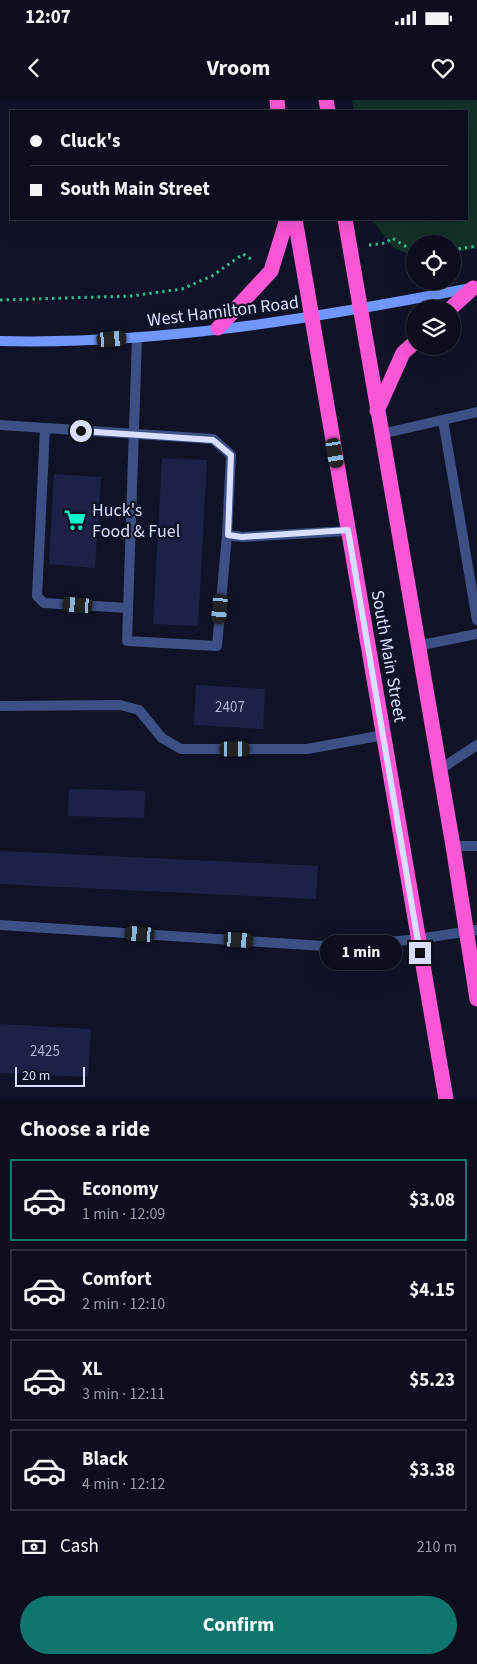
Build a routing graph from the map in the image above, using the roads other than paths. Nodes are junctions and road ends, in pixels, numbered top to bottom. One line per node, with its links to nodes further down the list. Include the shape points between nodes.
1 (287, 220): 8 (highway, via 271,272)
2 (295, 220): 7 (highway, South Main Street)
3 (345, 220): 6 (highway, South Main Street)
4 (475, 288): 5 (highway); 6 (main road, West Hamilton Road)
5 (461, 300)
6 (359, 309): 7 (main road, West Hamilton Road); 12 (highway, South Main Street)
7 (312, 316): 8 (main road, West Hamilton Road); 19 (highway, South Main Street)
8 (218, 328): 9 (main road, West Hamilton Road)
9 (137, 337): 10 (main road, West Hamilton Road, via 82,341); 17 (street)
10 (0, 340)
11 (406, 350): 12 (highway)
12 (377, 411): 18 (highway, South Main Street)
13 (477, 412): 14 (street)
14 (443, 420): 18 (street); 22 (street)
15 (0, 425): 16 (street)
16 (45, 428): 17 (street); 21 (street, via 37,596 44,603)
17 (134, 434): 20 (street, via 213,440 231,455); 21 (street)
18 (381, 434): 24 (highway, South Main Street)
19 (348, 530): 20 (street, via 242,537); 26 (highway, South Main Street)
20 (228, 535): 21 (street, via 217,646 127,641)
21 (128, 608)
22 (477, 620)
23 (477, 634): 24 (street)
24 (417, 646): 28 (highway, South Main Street)
25 (0, 706): 26 (street, via 120,705 139,710 162,738 181,749 307,749)
26 (384, 735): 33 (highway, South Main Street)
27 (477, 745): 28 (street)
28 (439, 770): 29 (highway, South Main Street)
29 (453, 846): 30 (street); 32 (highway, South Main Street)
30 (477, 846)
31 (0, 925): 33 (street, via 339,946)
32 (471, 930): 33 (street); 34 (highway, South Main Street)
33 (418, 939): 35 (highway, South Main Street)
34 (477, 999)
35 (446, 1099)

